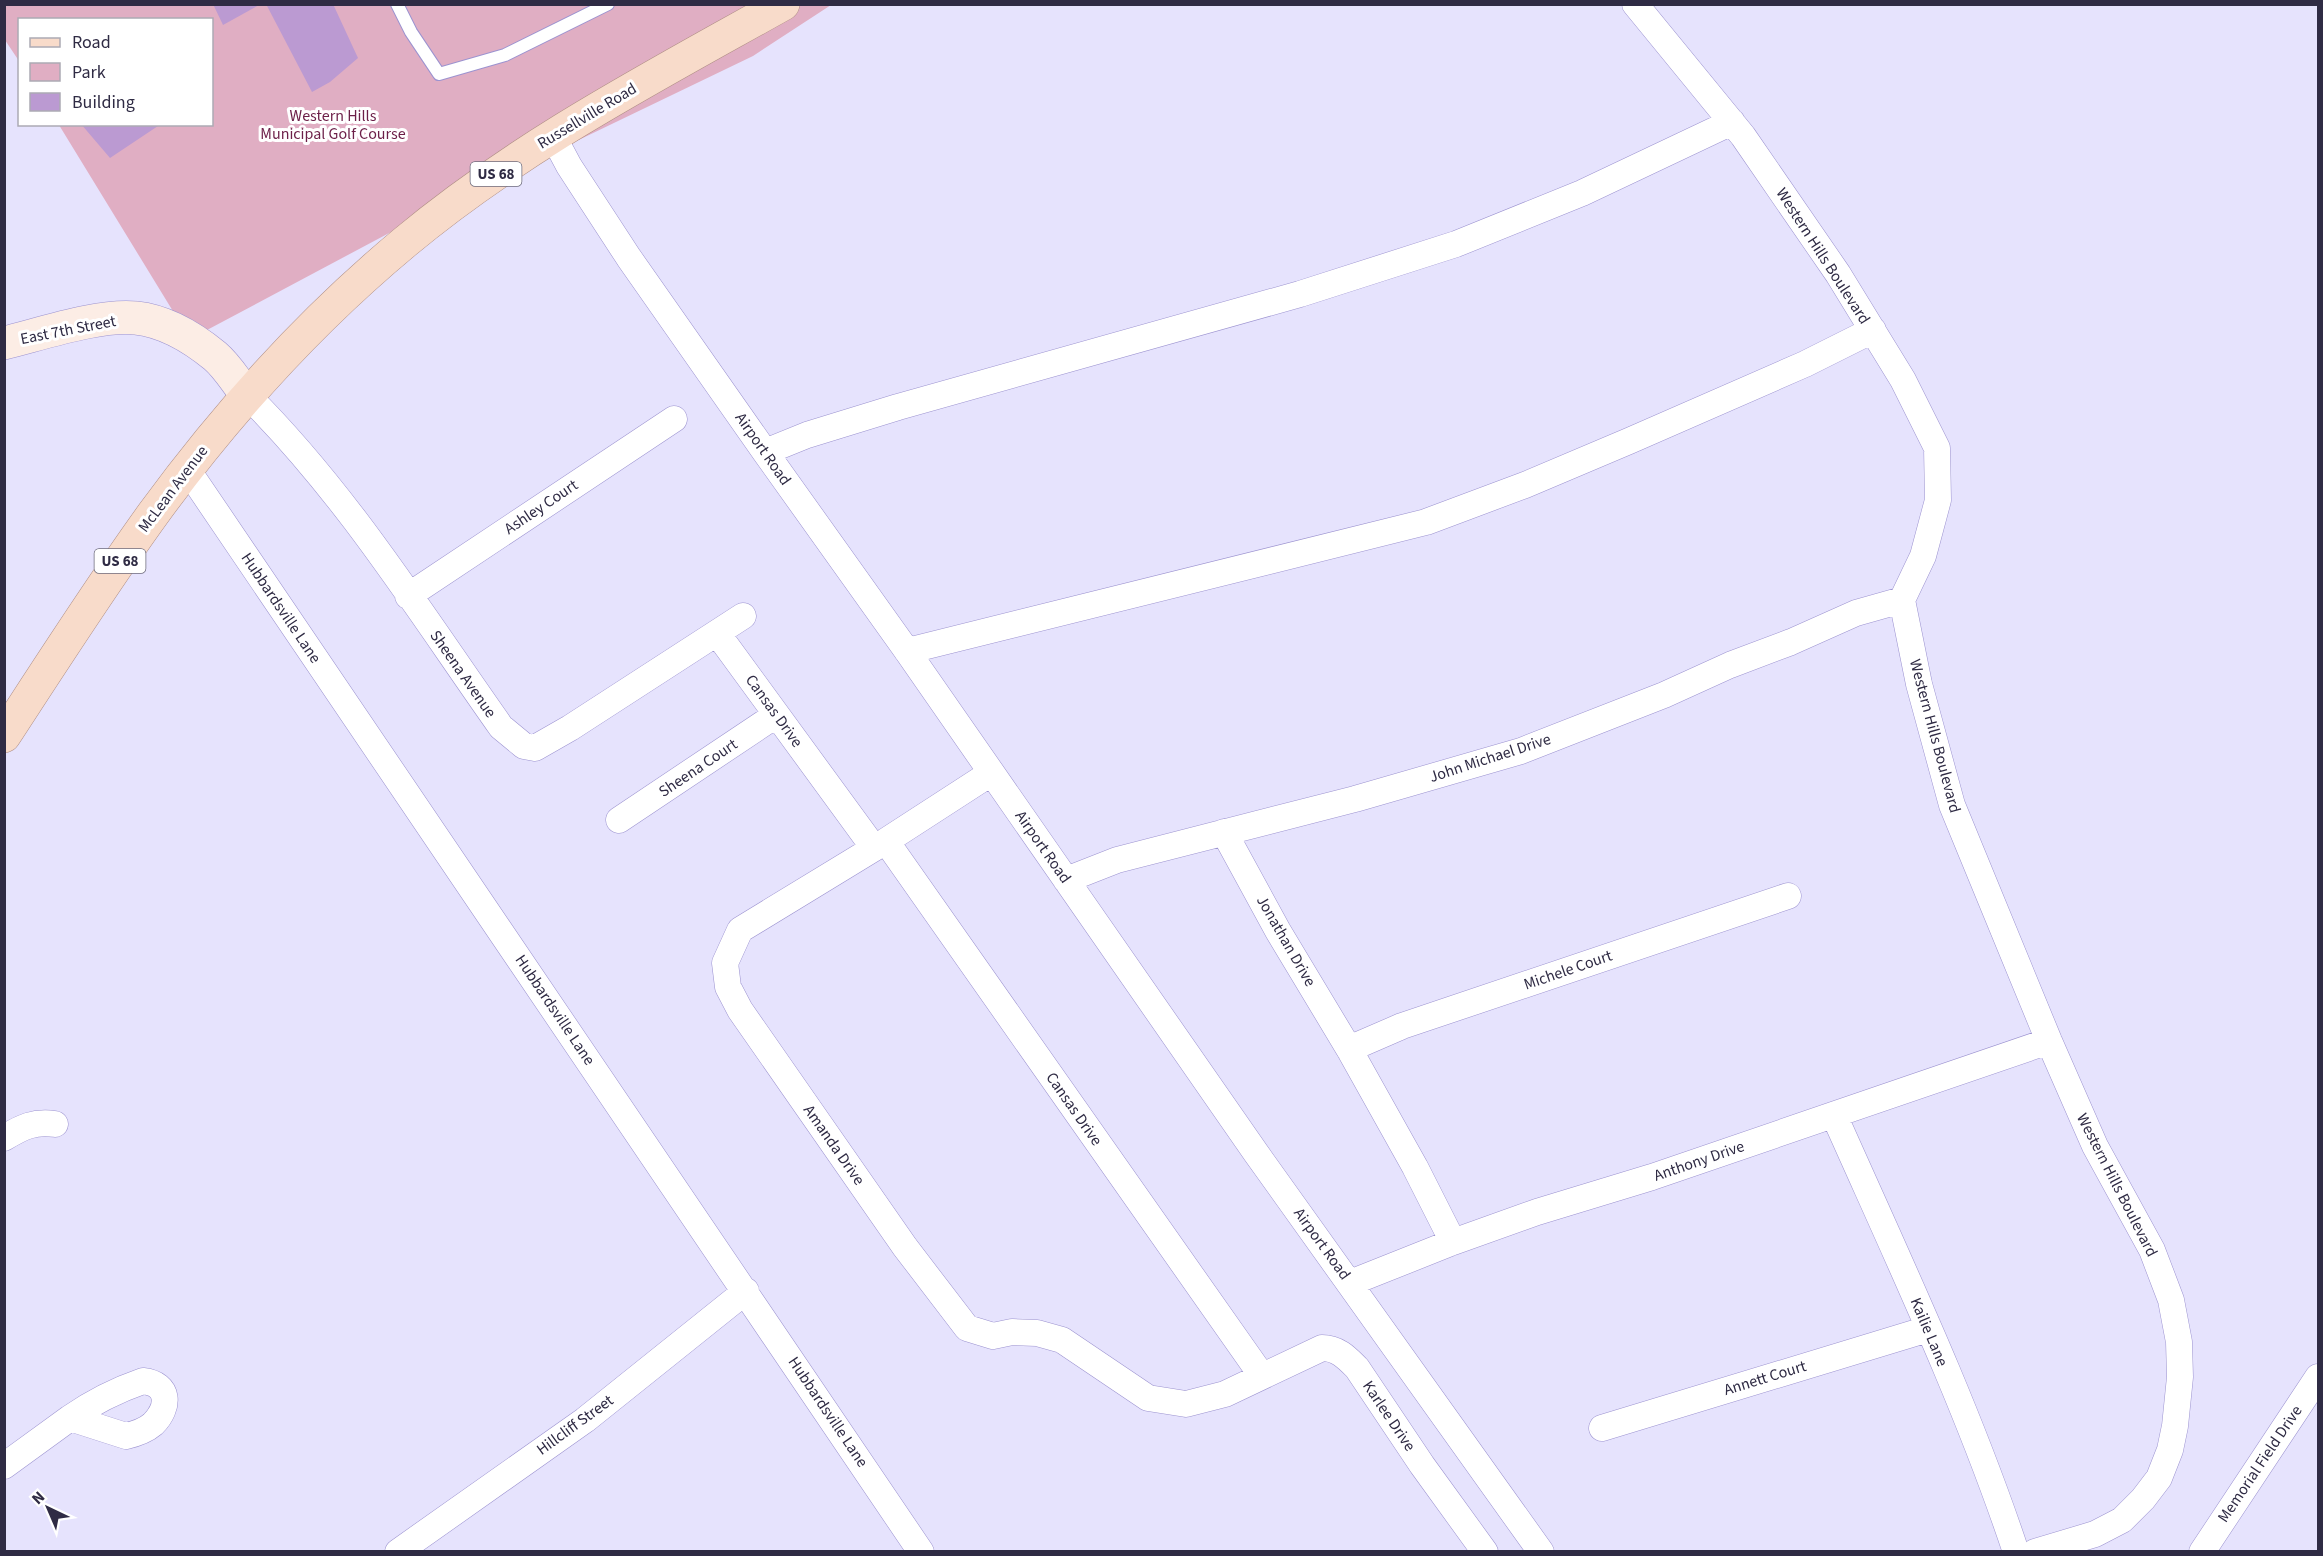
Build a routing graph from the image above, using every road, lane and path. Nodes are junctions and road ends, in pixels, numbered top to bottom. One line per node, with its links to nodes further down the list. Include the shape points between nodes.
1 (397, 4): 2 (lane, via 439,74 505,55)
2 (608, 4)
3 (755, 4): 10 (main road, Russellville Road / US 68, via 595,96 475,175 400,233 328,297)
4 (783, 4): 7 (main road, Russellville Road / US 68)
5 (1635, 4): 6 (street, Western Hills Boulevard)
6 (1732, 122): 8 (street, Western Hills Boulevard, via 1838,274); 12 (street, via 1582,193 1456,243 1300,294 898,407)
7 (553, 136): 10 (main road, Russellville Road / US 68, via 482,183 404,243); 12 (street, Airport Road, via 629,258)
8 (1872, 330): 15 (street, Western Hills Boulevard, via 1903,380 1937,448 1938,500 1923,556); 18 (street, via 1805,364 1629,441 1426,522)
9 (4, 343): 10 (main road, East 7th Street, via 97,321 135,318 161,323 215,356)
10 (244, 391): 13 (main road, McLean Avenue / US 68); 14 (street, Sheena Avenue, via 280,428 372,542); 20 (main road, McLean Avenue / US 68, via 177,462 134,520)
11 (674, 419): 14 (street, Ashley Court)
12 (765, 452): 18 (street, Airport Road)
13 (187, 469): 21 (main road, McLean Avenue / US 68, via 92,602); 35 (street, Hubbardsville Lane)
14 (408, 596): 17 (street, Sheena Avenue, via 501,727 524,746 535,748)
15 (1902, 600): 24 (street, John Michael Drive, via 1856,614 1664,696 1521,751); 28 (street, Western Hills Boulevard, via 1919,684 1952,806)
16 (742, 616): 17 (street, Sheena Avenue)
17 (717, 633): 19 (street, Cansas Drive)
18 (907, 651): 22 (street, Airport Road)
19 (776, 714): 23 (street, Sheena Court); 25 (street, Cansas Drive)
20 (4, 728)
21 (4, 736)
22 (991, 773): 25 (street, Amanda Drive); 26 (street, Airport Road)
23 (619, 820)
24 (1224, 832): 26 (street, John Michael Drive, via 1117,860); 29 (street, Jonathan Drive)
25 (880, 844): 37 (street, Cansas Drive); 37 (street, Amanda Drive, via 740,930 724,963 728,987 740,1010 905,1246 967,1328 993,1336 1037,1333 1062,1340 1148,1398 1186,1404 1225,1394)
26 (1066, 880): 34 (street, Airport Road)
27 (1788, 896): 29 (street, Michele Court, via 1402,1026)
28 (2049, 1041): 30 (street, Anthony Drive); 47 (street, Western Hills Boulevard, via 2095,1146 2152,1250 2171,1300 2179,1342 2180,1377 2177,1418 2169,1450 2159,1478 2144,1499 2122,1520 2095,1534)
29 (1349, 1049): 33 (street, Jonathan Drive)
30 (1834, 1115): 33 (street, Anthony Drive); 36 (street, Kailie Lane)
31 (55, 1124): 32 (street, via 24,1126)
32 (4, 1138)
33 (1453, 1242): 34 (street, Anthony Drive)
34 (1350, 1283): 45 (street, Airport Road)
35 (746, 1291): 42 (street, Hillcliff Street, via 585,1420); 43 (street, Hubbardsville Lane)
36 (1928, 1329): 40 (street, Annett Court); 46 (street, Kailie Lane, via 1998,1496)
37 (1262, 1376): 44 (street, Karlee Drive, via 1322,1348 1345,1356)
38 (2319, 1377): 48 (street, Memorial Field Drive)
39 (70, 1418): 41 (street)
40 (1602, 1428)
41 (4, 1466)
42 (398, 1551)
43 (921, 1551)
44 (1485, 1551)
45 (1541, 1551)
46 (2016, 1551)
47 (2035, 1551)
48 (2202, 1551)

